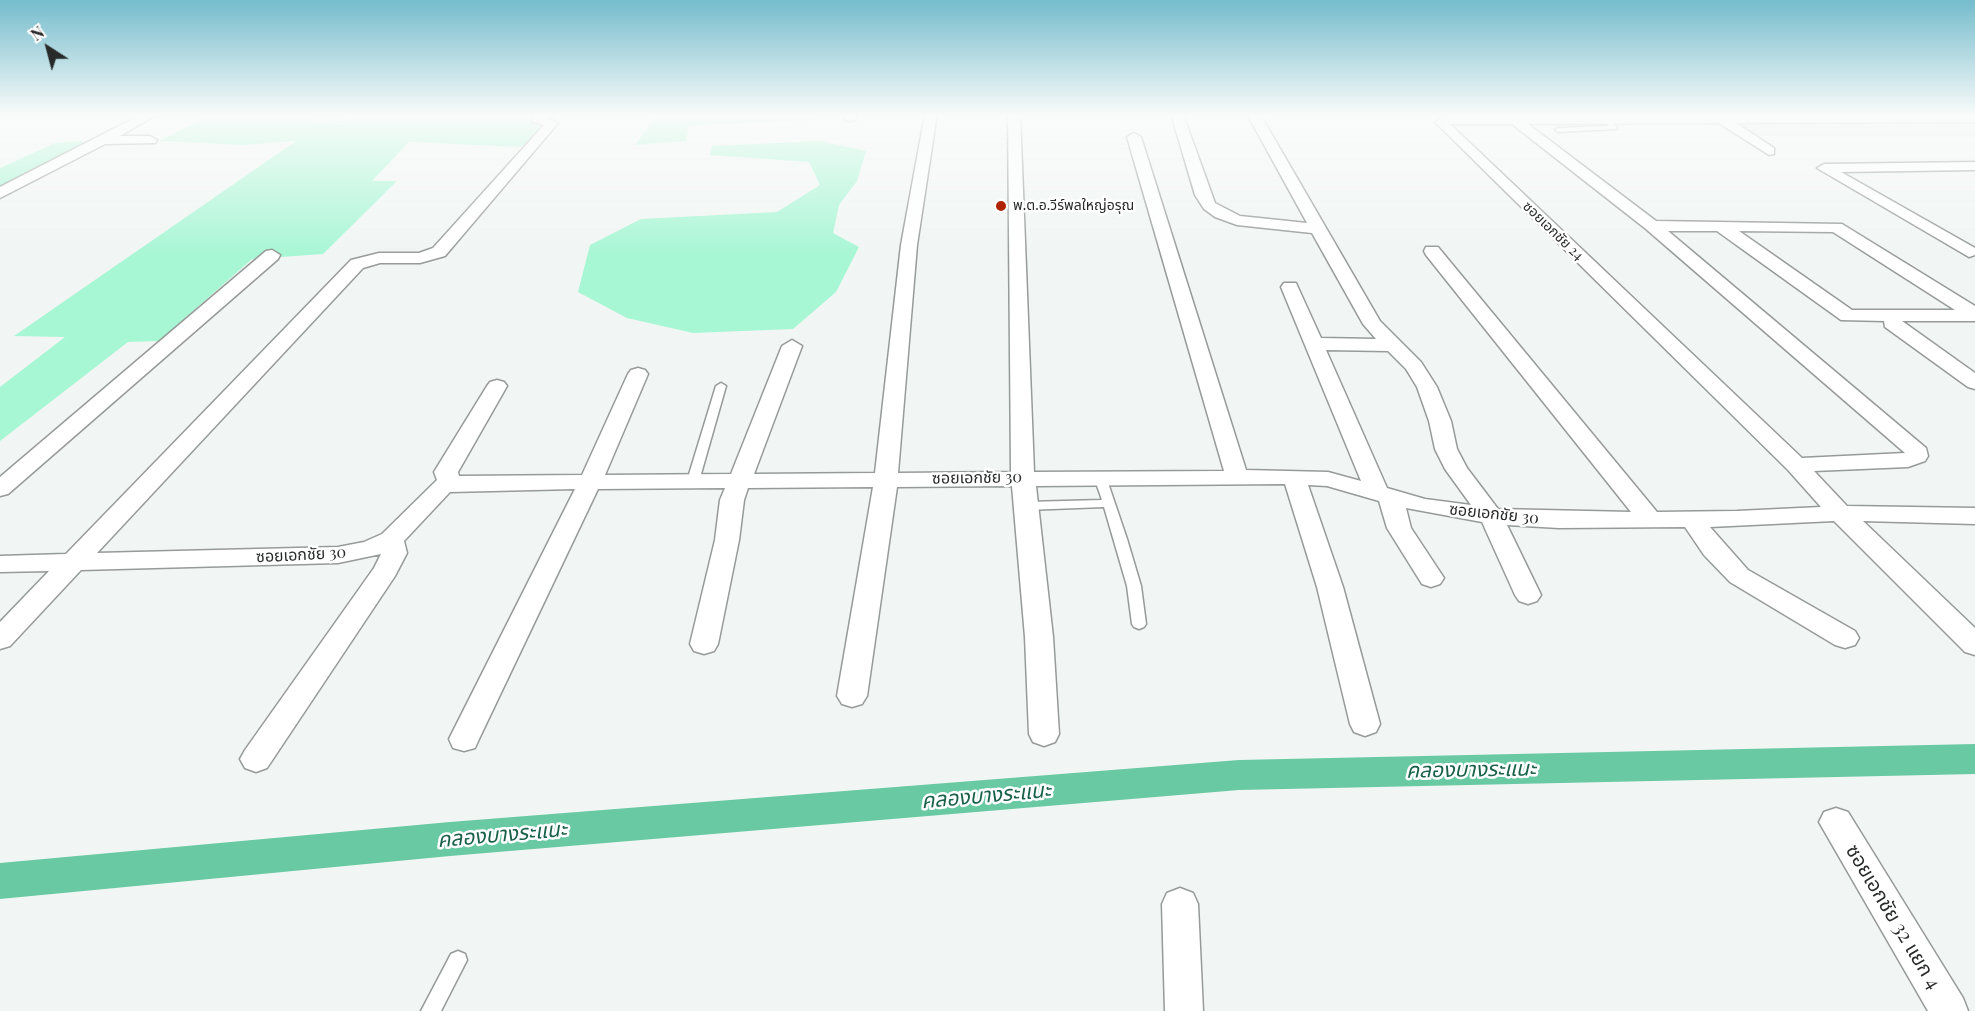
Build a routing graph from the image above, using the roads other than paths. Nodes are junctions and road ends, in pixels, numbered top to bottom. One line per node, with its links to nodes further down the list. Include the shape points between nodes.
1 (61, 161): 11 (street)
2 (519, 161): 48 (street, via 440,252 420,258 379,258 357,264)
3 (923, 161): 33 (street, via 909,245)
4 (1015, 161): 32 (street)
5 (1141, 161): 30 (street)
6 (1192, 161): 14 (street, via 1209,206 1221,214 1266,225)
7 (1280, 161): 14 (street)
8 (1482, 161): 28 (street, ซอยเอกชัย 24)
9 (1568, 161): 12 (street)
10 (1975, 166): 16 (street, via 1816,168)
11 (0, 193)
12 (1652, 226): 13 (street); 28 (street, via 1915,448 1917,456 1908,460)
13 (1722, 227): 19 (street, via 1836,228); 19 (street, via 1848,316)
14 (1316, 228): 22 (street, via 1372,324)
15 (1431, 251): 44 (street)
16 (1970, 252)
17 (272, 255): 38 (street)
18 (1290, 287): 21 (street)
19 (1975, 314)
20 (1975, 322): 25 (street, via 1892,323)
21 (1313, 344): 22 (street); 39 (street)
22 (1393, 345): 43 (street, via 1414,366 1427,387 1446,449)
23 (792, 346): 35 (street)
24 (638, 374): 36 (street)
25 (1975, 382)
26 (497, 386): 37 (street, via 446,472)
27 (721, 386): 34 (lane)
28 (1796, 465): 42 (street, ซอยเอกชัย 24)
29 (1100, 477): 30 (street, ซอยเอกชัย 30); 32 (street, ซอยเอกชัย 30); 40 (lane)
30 (1237, 477): 31 (street, ซอยเอกชัย 30)
31 (1294, 477): 39 (street, ซอยเอกชัย 30, via 1328,479); 58 (street, via 1330,587)
32 (1023, 478): 33 (street, ซอยเอกชัย 30); 41 (street)
33 (886, 479): 35 (street, ซอยเอกชัย 30); 57 (street)
34 (693, 481): 35 (street, ซอยเอกชัย 30); 36 (street, ซอยเอกชัย 30)
35 (740, 481): 55 (street, via 732,500)
36 (590, 482): 37 (street, ซอยเอกชัย 30); 60 (street)
37 (450, 483): 47 (street, ซอยเอกชัย 30)
38 (0, 489)
39 (1383, 494): 43 (street, ซอยเอกชัย 30, via 1434,508); 50 (street)
40 (1109, 503): 41 (lane); 52 (lane, via 1134,586)
41 (1026, 507): 59 (street)
42 (1839, 513): 45 (street, ซอยเอกชัย 30); 46 (street, ซอยเอกชัย 30); 56 (street, ซอยเอกชัย 24)
43 (1491, 516): 44 (street, ซอยเอกชัย 30); 51 (street)
44 (1650, 519): 45 (street, ซอยเอกชัย 30)
45 (1692, 519): 53 (street, via 1739,576)
46 (1970, 521)
47 (391, 540): 48 (street, ซอยเอกชัย 30, via 338,555); 61 (street, via 394,553 386,570)
48 (75, 562): 49 (street, ซอยเอกชัย 30); 54 (street)
49 (0, 564)
50 (1431, 578)
51 (1528, 595)
52 (1139, 624)
53 (1845, 638)
54 (0, 639)
55 (704, 644)
56 (1975, 645)
57 (852, 696)
58 (1365, 724)
59 (1044, 734)
60 (464, 739)
61 (256, 759)
62 (1836, 822): 67 (street, ซอยเอกชัย 32 แยก 4)
63 (1180, 904): 66 (street)
64 (458, 960): 65 (lane)
65 (431, 1011)
66 (1184, 1011)
67 (1949, 1011)

